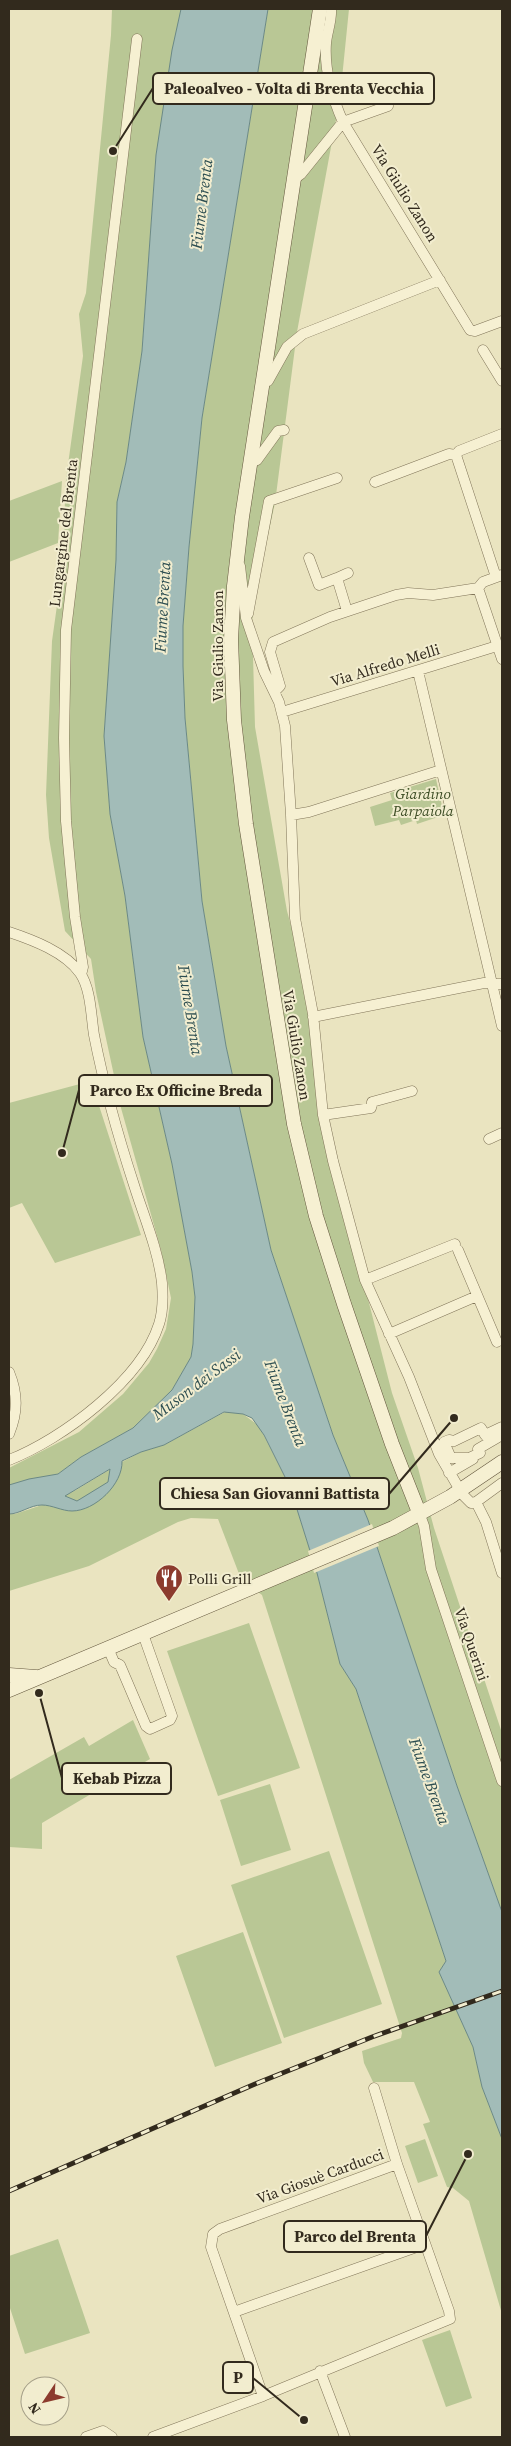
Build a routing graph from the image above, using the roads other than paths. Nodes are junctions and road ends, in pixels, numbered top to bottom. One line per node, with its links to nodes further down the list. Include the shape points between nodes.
1 (320, 9): 6 (street, Via Giulio Zanon)
2 (331, 9): 5 (street, Via Giulio Zanon, via 326,46 328,73 332,95)
3 (137, 38): 34 (street, Lungargine del Brenta, via 66,630 66,821)
4 (388, 106): 5 (street)
5 (343, 122): 6 (street, via 302,174); 7 (street, Via Giulio Zanon)
6 (293, 180): 11 (street, Via Giulio Zanon)
7 (440, 280): 8 (street, Via Giulio Zanon, via 472,331); 11 (street, via 300,336 287,347 268,381)
8 (502, 321)
9 (483, 350): 10 (street)
10 (502, 381)
11 (262, 382): 15 (street, Via Giulio Zanon)
12 (284, 430): 15 (street, via 270,440 257,460)
13 (502, 434): 14 (street)
14 (456, 455): 17 (street, via 450,454); 21 (street)
15 (249, 463): 19 (street, Via Giulio Zanon)
16 (337, 478): 25 (street, Via Giulio Zanon, via 269,501)
17 (375, 482)
18 (309, 558): 22 (street, via 319,585)
19 (236, 562): 25 (street, Via Giulio Zanon, via 240,567); 60 (street, Via Giulio Zanon, via 231,668 239,775 294,1124 316,1216)
20 (348, 573): 22 (street)
21 (499, 576): 23 (street, via 483,582)
22 (337, 578): 24 (street)
23 (478, 588): 24 (street, via 433,595 396,594); 26 (street)
24 (347, 610): 29 (street, via 273,642 270,652 280,686)
25 (246, 618): 29 (street, Via Giulio Zanon, via 261,663)
26 (497, 646): 27 (street); 28 (street, Via Alfredo Melli)
27 (502, 659)
28 (418, 671): 30 (street, Via Alfredo Melli); 31 (street)
29 (275, 691): 30 (street, Via Giulio Zanon)
30 (282, 712): 32 (street, Via Giulio Zanon)
31 (441, 770): 32 (street); 35 (street, via 467,886)
32 (292, 816): 36 (street, Via Giulio Zanon, via 295,918)
33 (9, 932): 34 (street, via 48,948)
34 (81, 975): 52 (street, Lungargine del Brenta, via 121,1145 157,1257 162,1300 159,1324 147,1350 120,1383 77,1423)
35 (498, 984): 36 (street, via 461,987); 37 (street)
36 (313, 1017): 39 (street, Via Giulio Zanon)
37 (502, 1026)
38 (412, 1091): 39 (street, Via Giulio Zanon, via 372,1102 371,1108)
39 (323, 1115): 42 (street, Via Giulio Zanon)
40 (502, 1133): 41 (street)
41 (489, 1139)
42 (365, 1280): 43 (street, via 456,1247); 44 (street, Via Giulio Zanon)
43 (477, 1296): 44 (street); 45 (street)
44 (389, 1334): 51 (street, Via Giulio Zanon)
45 (497, 1342)
46 (9, 1372): 48 (street, via 16,1398 16,1418)
47 (502, 1427): 49 (street, via 485,1435 481,1428 454,1441 444,1442 451,1458 469,1458)
48 (9, 1434)
49 (502, 1435)
50 (502, 1443): 53 (street)
51 (439, 1454): 53 (street, via 448,1460); 55 (street, Via Giulio Zanon)
52 (9, 1460)
53 (467, 1462): 55 (street)
54 (502, 1462): 60 (street)
55 (449, 1473): 57 (street, Via Giulio Zanon)
56 (502, 1483): 59 (street)
57 (457, 1485)
58 (464, 1496): 59 (street, via 471,1503)
59 (476, 1502): 61 (street, via 486,1522)
60 (414, 1518): 62 (street); 67 (street, Via Querini, via 424,1526 431,1569)
61 (502, 1573)
62 (143, 1634): 63 (street); 63 (street, via 172,1716 170,1720 150,1728 146,1726 120,1665 114,1662)
63 (108, 1648): 65 (street)
64 (13, 1677): 65 (street)
65 (37, 1677): 66 (street)
66 (9, 1690)
67 (502, 1782)
68 (374, 2088): 69 (street)
69 (397, 2164): 70 (street, Via Giosuè Carducci); 71 (street, Via Giosuè Carducci, via 216,2232 211,2244)
70 (425, 2244): 71 (street); 72 (street, Via Giosuè Carducci, via 450,2319)
71 (234, 2312): 73 (street, Via Giosuè Carducci)
72 (320, 2371): 73 (street, Via Giosuè Carducci); 77 (street)
73 (263, 2396): 76 (street, Via Giosuè Carducci)
74 (86, 2437): 75 (street, via 103,2432)
75 (112, 2437)
76 (153, 2437)
77 (345, 2437)

